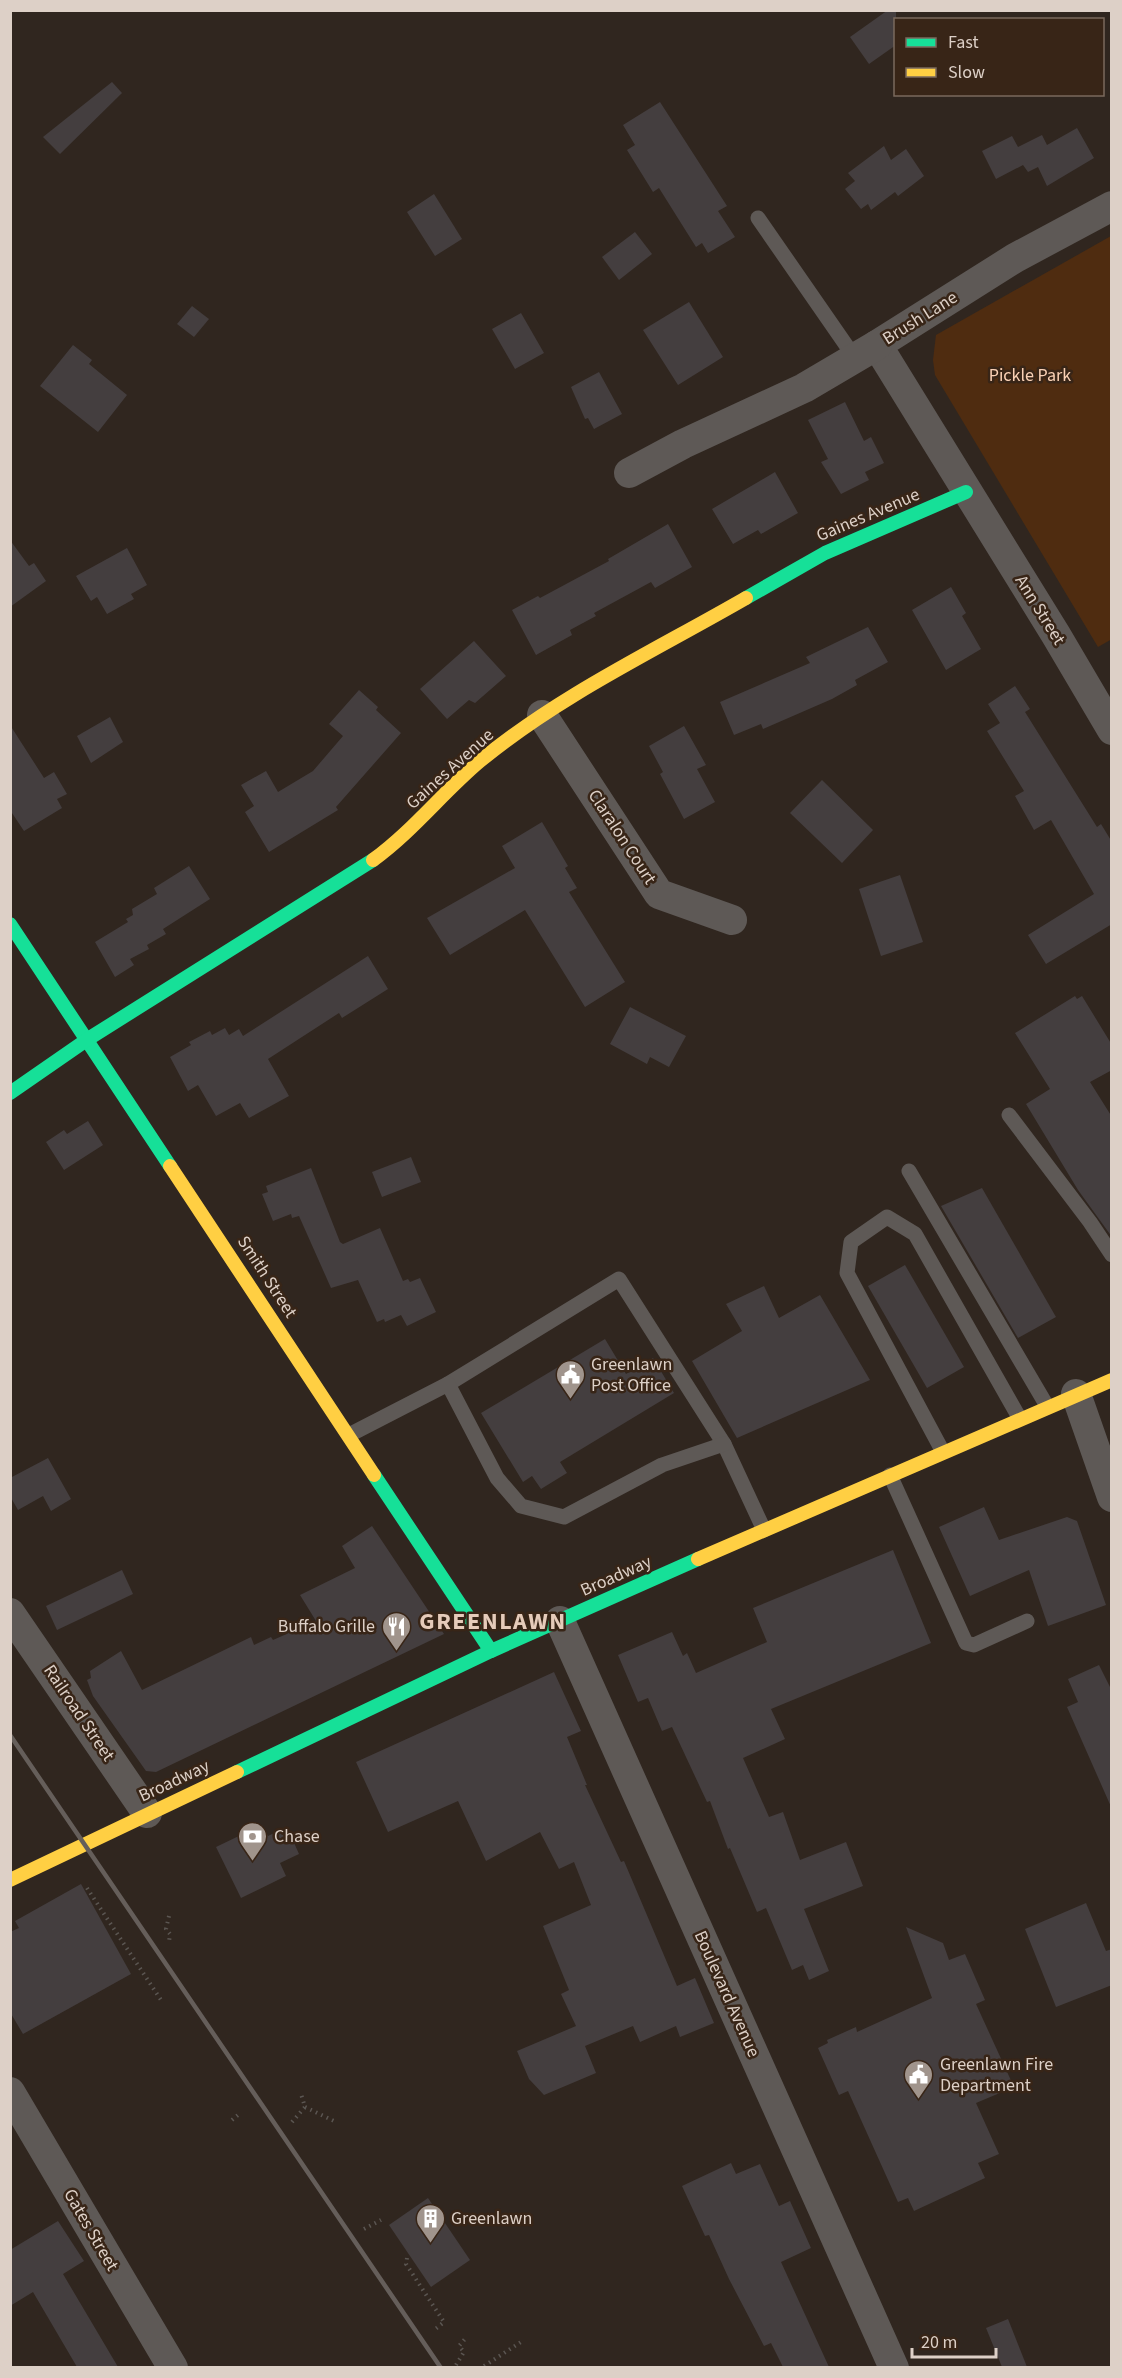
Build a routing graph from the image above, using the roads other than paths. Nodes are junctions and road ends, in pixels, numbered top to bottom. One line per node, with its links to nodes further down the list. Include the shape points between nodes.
1 (1112, 206): 3 (street, Brush Lane, via 1015,258)
2 (758, 218): 3 (lane)
3 (866, 352): 4 (street, via 804,388); 5 (street, Brush Lane)
4 (629, 473)
5 (966, 492): 6 (street, Gaines Avenue, via 825,553); 7 (street, Ann Street)
6 (542, 715): 8 (street, Claralon Court, via 659,894); 10 (street, Gaines Avenue, via 479,762 428,814 375,859)
7 (1111, 729)
8 (732, 920)
9 (10, 924): 10 (street, Smith Street)
10 (88, 1039): 11 (street, Gaines Avenue); 20 (street, Smith Street)
11 (10, 1093)
12 (1009, 1115): 14 (lane)
13 (909, 1171): 18 (lane)
14 (1112, 1255)
15 (1112, 1380): 17 (street, Broadway)
16 (448, 1384): 20 (lane); 21 (lane, via 497,1478 521,1506 564,1517 662,1465); 21 (lane, via 619,1279)
17 (1076, 1394): 18 (street, Broadway); 24 (street)
18 (1047, 1406): 19 (street, Broadway)
19 (1020, 1419): 22 (street, Broadway); 22 (lane, via 915,1234 887,1217 851,1242 847,1273)
20 (349, 1435): 29 (street, Smith Street)
21 (724, 1444): 25 (lane)
22 (943, 1452): 23 (street, Broadway)
23 (890, 1475): 25 (street, Broadway); 28 (lane, via 966,1643 974,1645)
24 (1112, 1497)
25 (764, 1530): 27 (street, Broadway)
26 (10, 1613): 30 (street, Railroad Street)
27 (560, 1621): 29 (street, Broadway); 34 (street, Boulevard Avenue)
28 (1027, 1621)
29 (491, 1651): 30 (street, Broadway)
30 (147, 1813): 31 (street, Broadway)
31 (10, 1880)
32 (10, 2092): 33 (street, Gates Street)
33 (172, 2367)
34 (894, 2367)

